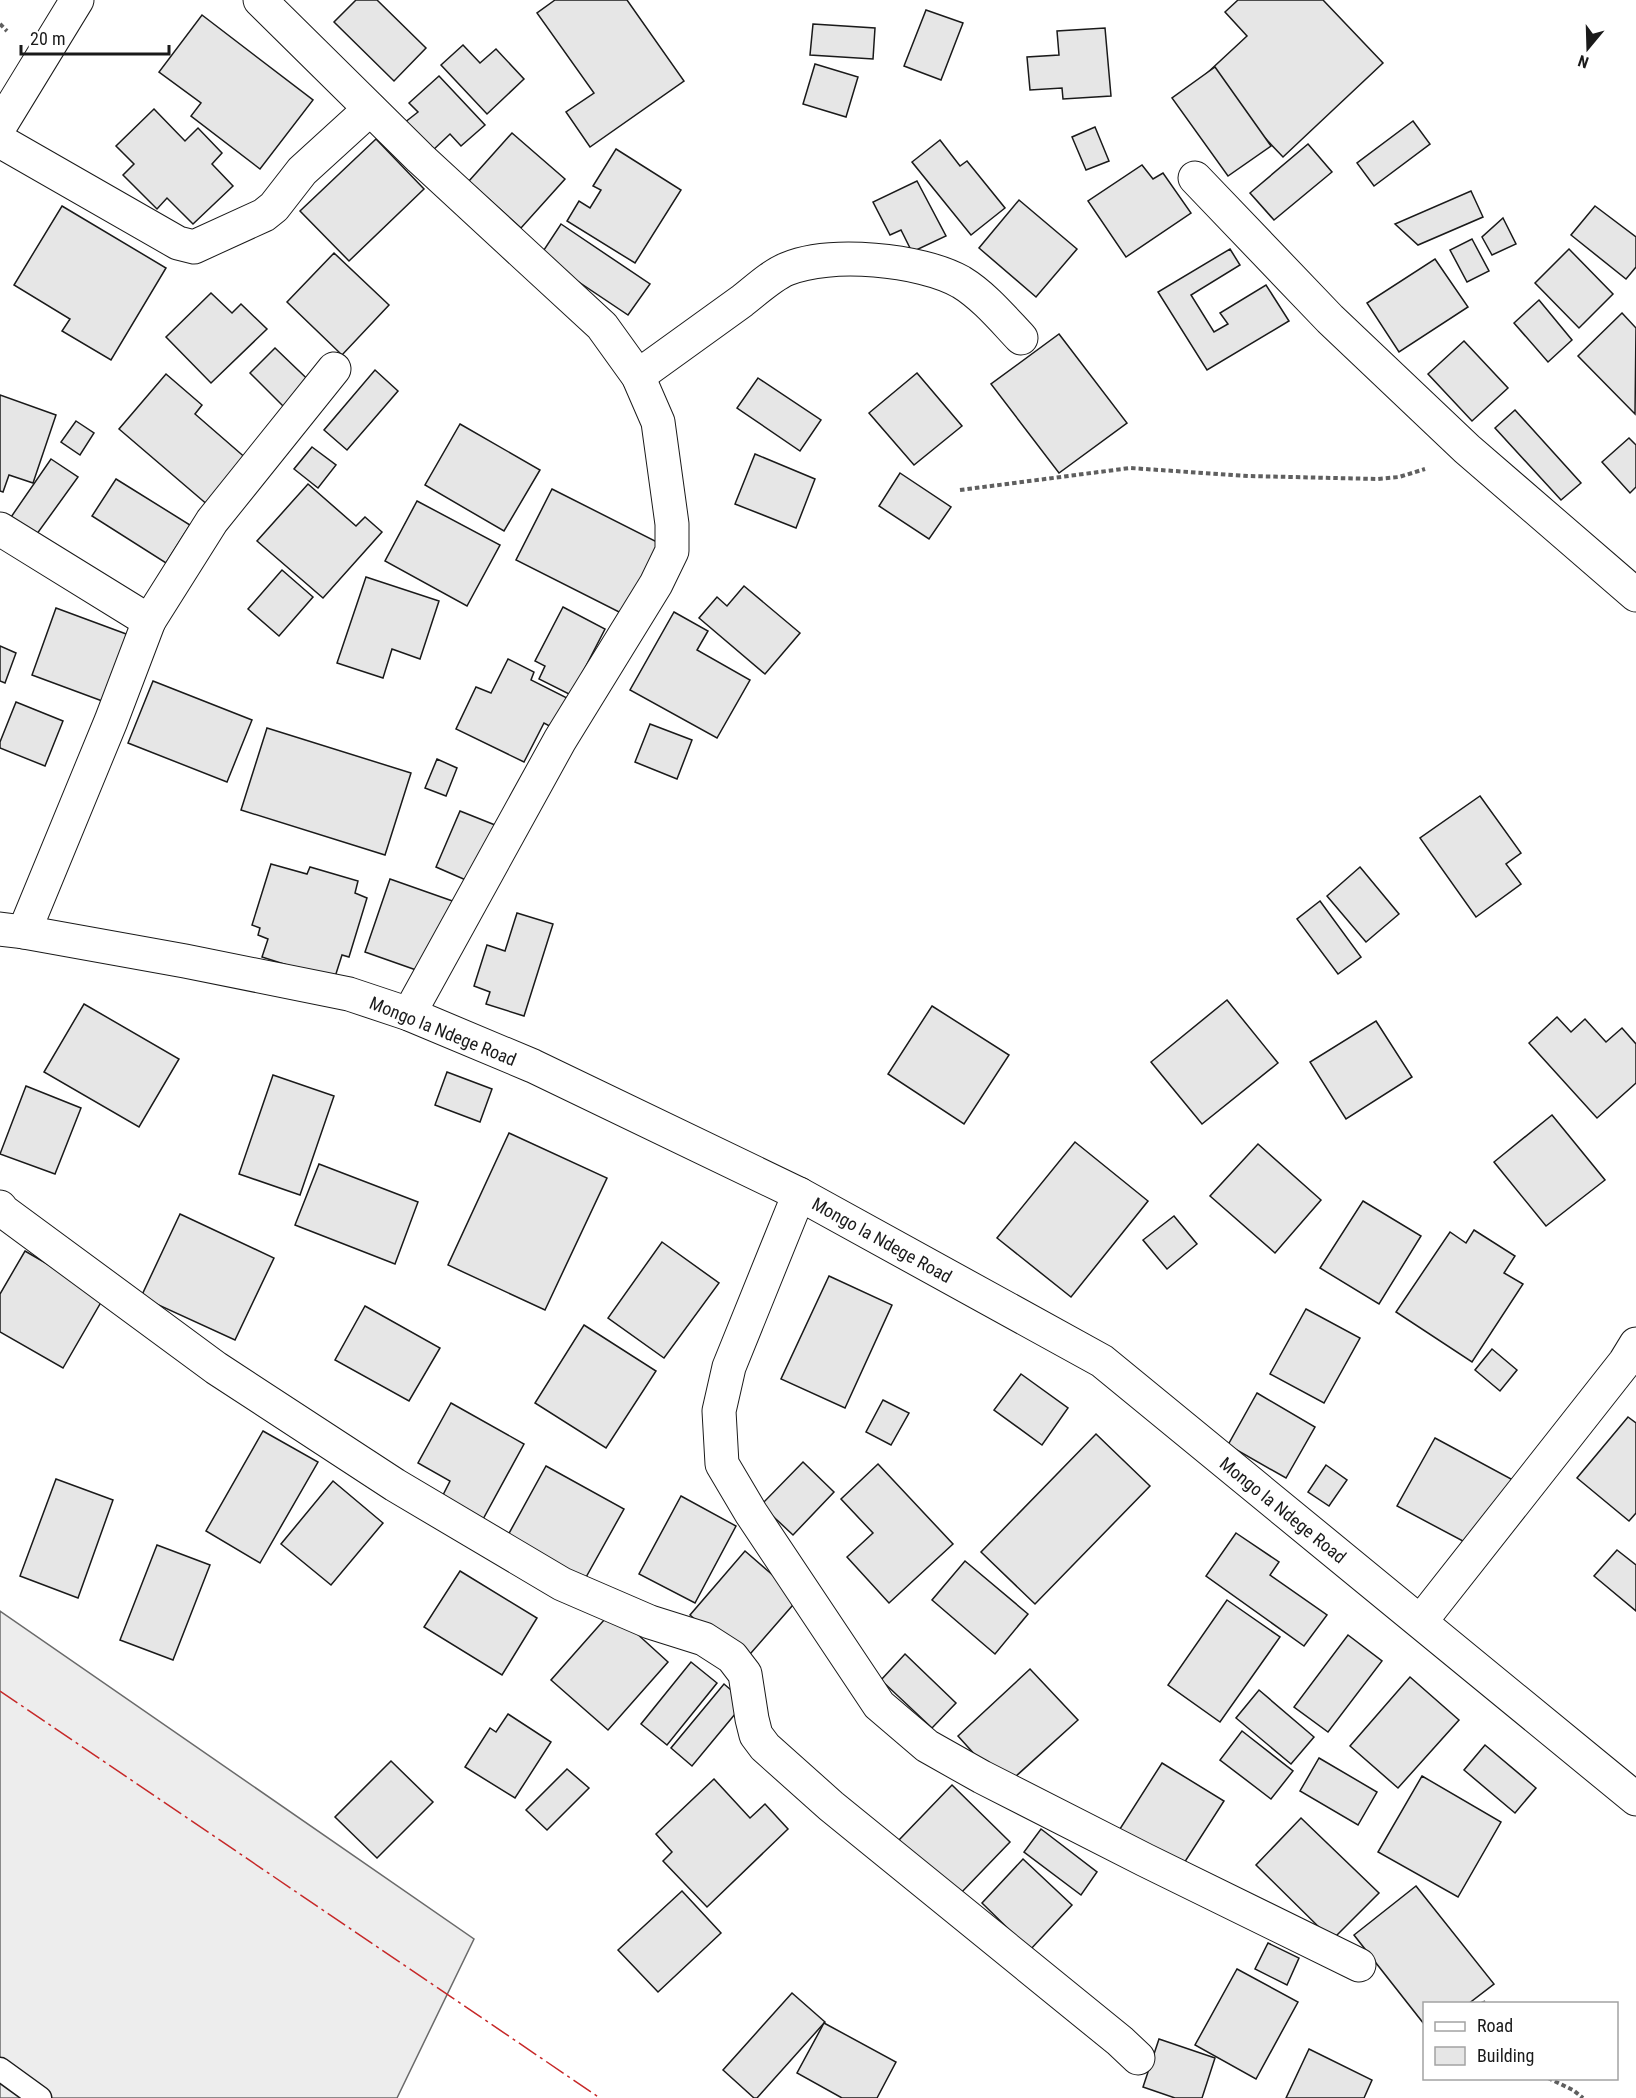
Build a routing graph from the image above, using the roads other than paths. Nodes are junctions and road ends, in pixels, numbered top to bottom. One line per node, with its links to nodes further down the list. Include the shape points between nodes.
1 (77, 0): 4 (street)
2 (260, 0): 3 (street)
3 (370, 109): 5 (street, via 302,171 264,215 194,247 178,243); 9 (street, via 602,326)
4 (0, 126)
5 (0, 141)
6 (1195, 178): 11 (street, via 1330,319 1467,449)
7 (1021, 338): 9 (street, via 981,297 940,273 907,265 825,259 785,269)
8 (334, 369): 12 (street, via 212,521)
9 (638, 376): 14 (street, via 658,422 672,551 656,584 560,740)
10 (0, 529): 12 (street)
11 (1636, 595)
12 (149, 621): 13 (street, via 111,721)
13 (12, 931): 14 (street, Mongo la Ndege Road, via 349,994)
14 (409, 1014): 15 (street, Mongo la Ndege Road, via 533,1066)
15 (799, 1194): 18 (street, Mongo la Ndege Road, via 1102,1361); 20 (street, via 729,1367 718,1411 722,1464 879,1705 927,1746 982,1777)
16 (0, 1207): 21 (street, via 216,1368 395,1485 562,1584 650,1622 704,1639 732,1657 745,1674 756,1735 765,1747 831,1806)
17 (1636, 1344): 18 (street)
18 (1421, 1621): 19 (street, Mongo la Ndege Road)
19 (1636, 1799)
20 (1359, 1965)
21 (1138, 2058)
22 (0, 2069): 23 (lane)
23 (40, 2098)

